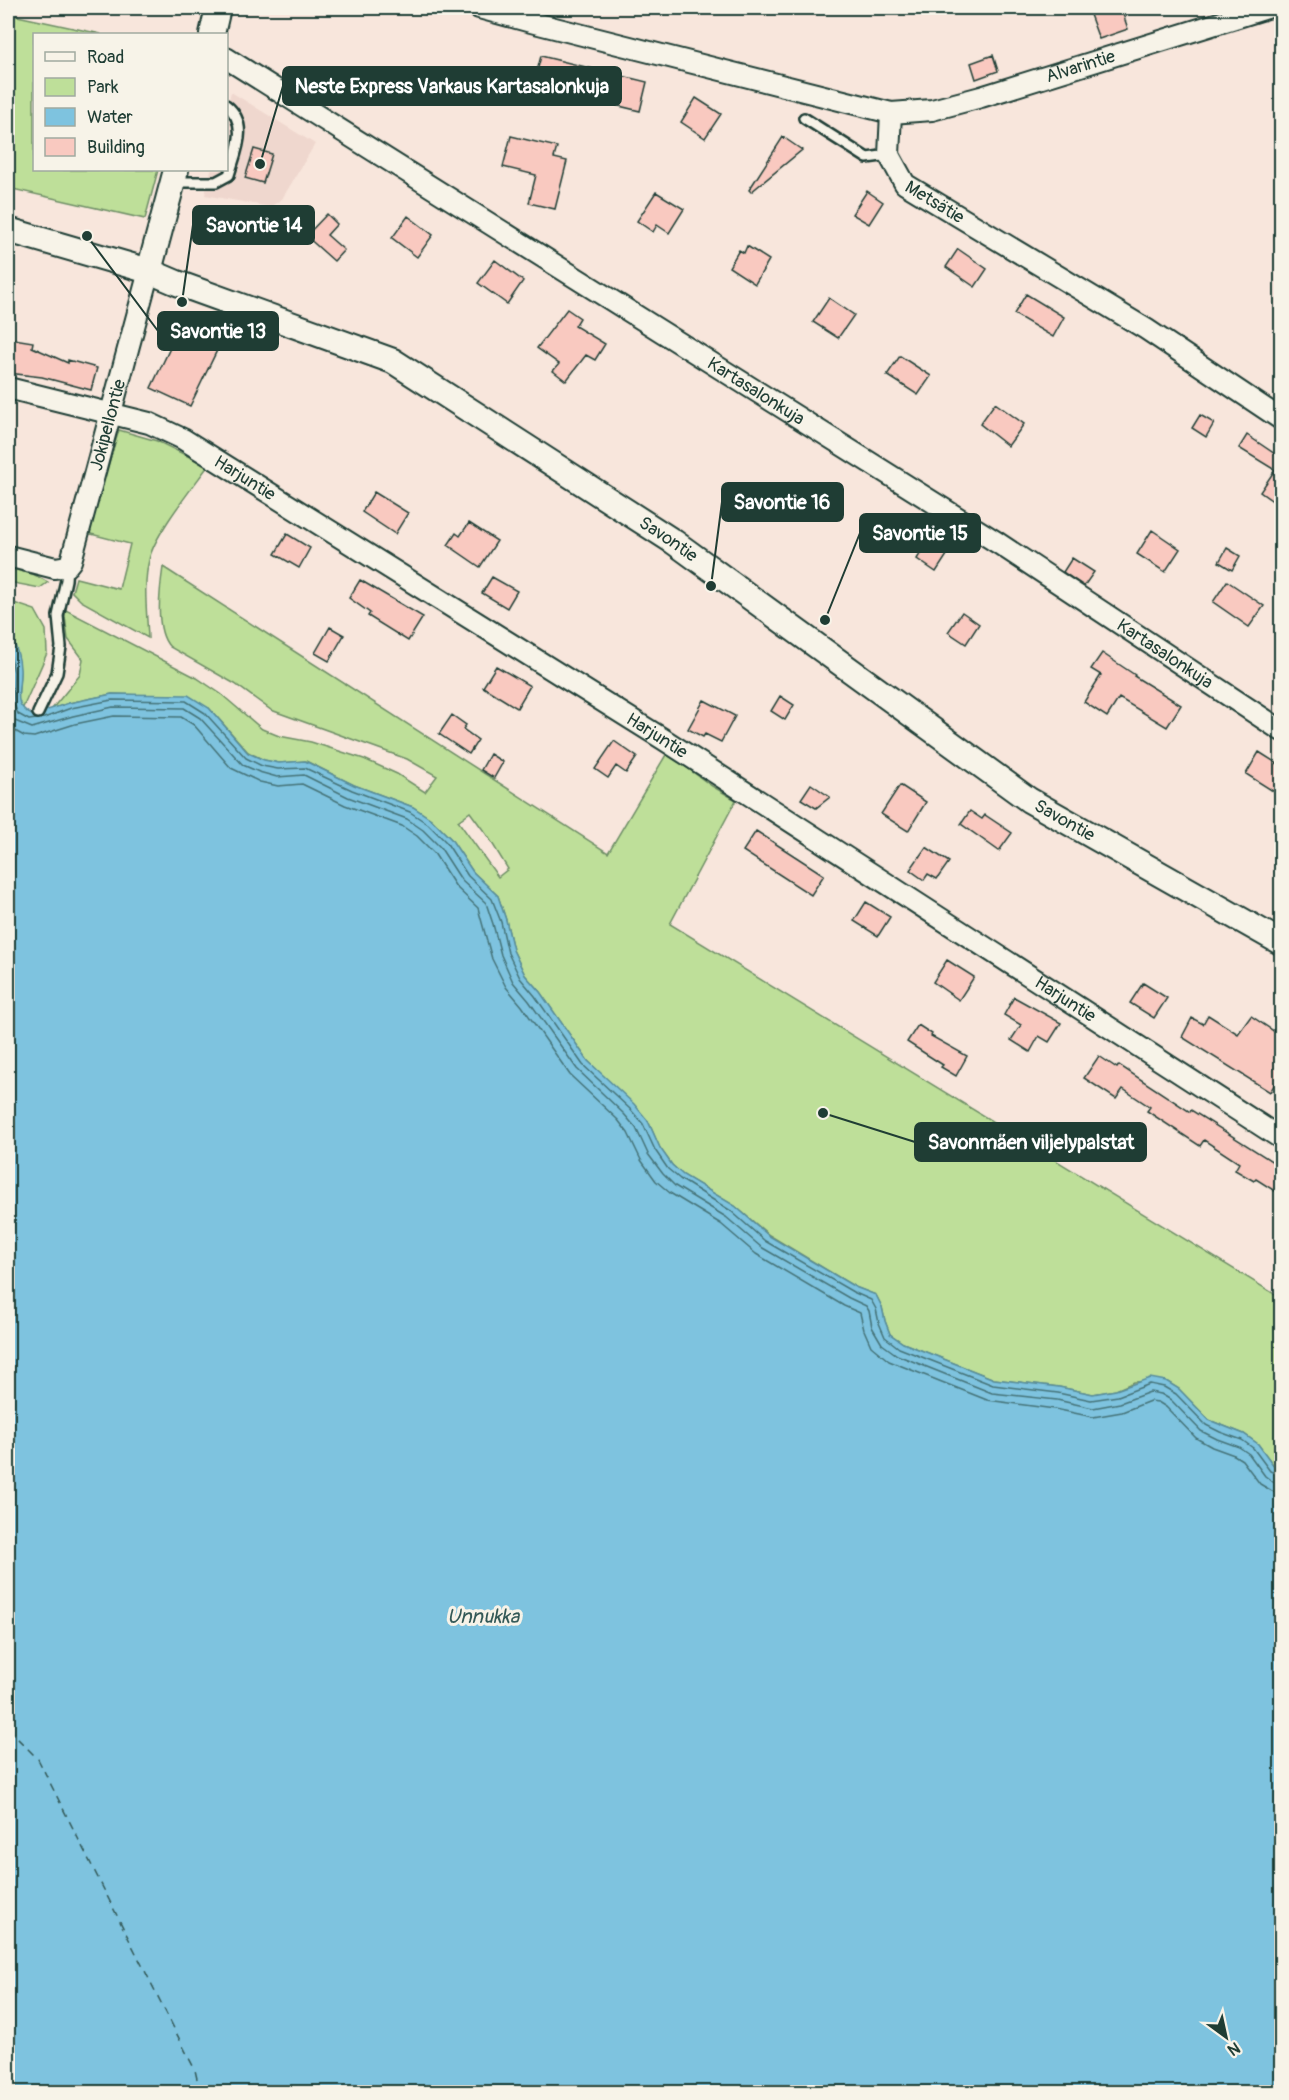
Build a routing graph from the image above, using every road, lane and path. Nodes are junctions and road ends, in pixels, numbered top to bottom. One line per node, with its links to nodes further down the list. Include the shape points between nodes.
1 (218, 8): 5 (street)
2 (479, 8): 4 (street)
3 (1267, 8): 8 (street, Alvarintie, via 981,97 932,110)
4 (536, 15): 8 (street)
5 (212, 33)
6 (228, 59): 20 (street, Kartasalonkuja, via 998,543)
7 (228, 106): 11 (lane, via 239,120 241,133 229,176 216,182)
8 (891, 113): 10 (street)
9 (804, 118): 10 (lane, via 867,158)
10 (889, 155): 16 (street, Metsätie, via 905,184 1146,329)
11 (175, 176): 13 (street)
12 (8, 230): 13 (street, Savontie)
13 (149, 271): 15 (street, Jokipellontie); 21 (street, Savontie, via 393,361 674,542 1029,800)
14 (8, 388): 15 (street, Harjuntie)
15 (111, 413): 18 (street, Jokipellontie, via 71,561); 22 (street, Harjuntie, via 149,423 220,461 663,740)
16 (1281, 420)
17 (8, 556): 18 (street)
18 (61, 567): 19 (lane, via 66,580 58,616 62,647 57,673)
19 (38, 713)
20 (1281, 731)
21 (1281, 943)
22 (1281, 1139)

